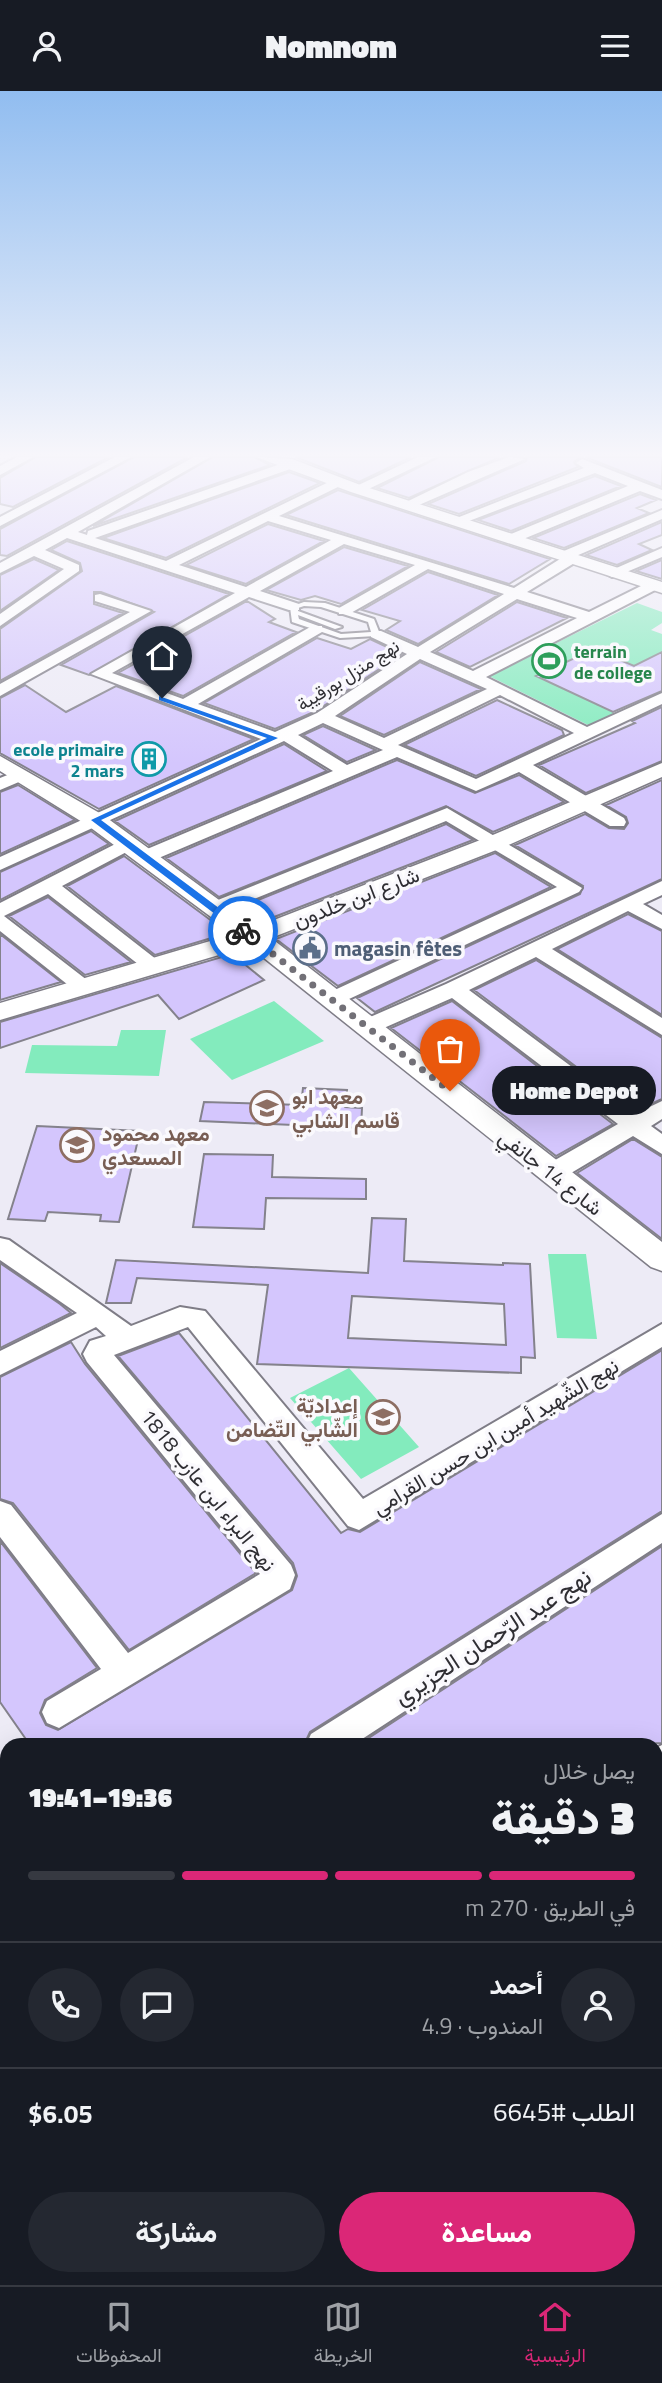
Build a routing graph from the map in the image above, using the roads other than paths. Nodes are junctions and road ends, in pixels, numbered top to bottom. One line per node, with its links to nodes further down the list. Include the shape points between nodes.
1 (16, 559): 12 (street)
2 (55, 559): 21 (street, via 74,568)
3 (150, 559): 11 (street)
4 (178, 559): 11 (street)
5 (304, 559): 15 (street)
6 (412, 559): 10 (street)
7 (564, 559): 16 (street, نهج منزل بورقيبة)
8 (575, 559): 13 (street)
9 (644, 559): 13 (street)
10 (428, 564): 16 (street); 19 (street)
11 (167, 565): 15 (street)
12 (0, 569)
13 (612, 573): 14 (street)
14 (658, 587): 20 (street)
15 (244, 591): 18 (street); 30 (street, via 99,674)
16 (515, 592): 20 (street); 25 (street, نهج منزل بورقيبة)
17 (100, 598): 28 (street, via 142,611)
18 (297, 607): 19 (lane); 22 (lane, via 293,619); 23 (lane); 24 (lane)
19 (344, 611): 23 (lane, via 372,621)
20 (591, 618): 26 (street)
21 (0, 621)
22 (317, 629): 24 (lane, via 340,636); 30 (street)
23 (375, 631): 24 (lane); 25 (street)
24 (358, 635)
25 (420, 652): 26 (street); 31 (street, نهج منزل بورقيبة)
26 (472, 677): 27 (street)
27 (500, 689): 32 (street); 34 (street)
28 (0, 691)
29 (662, 698): 32 (street)
30 (183, 706): 33 (street)
31 (323, 717): 33 (street, نهج منزل بورقيبة); 34 (street)
32 (586, 733): 35 (street)
33 (279, 736): 37 (street); 40 (street, نهج منزل بورقيبة)
34 (392, 747): 35 (street, via 475,786); 37 (street)
35 (520, 765): 39 (street)
36 (662, 769): 39 (street, شارع ابن خلدون)
37 (346, 772): 43 (street)
38 (7, 774): 40 (street, شارع 14 جانفي)
39 (584, 803): 41 (street); 42 (street, شارع ابن خلدون)
40 (95, 820): 43 (street, شارع 14 جانفي); 44 (street, نهج منزل بورقيبة)
41 (617, 822)
42 (496, 842): 48 (street, via 444,814); 52 (street, شارع ابن خلدون); 57 (street, via 571,889)
43 (138, 850): 45 (street); 48 (street, شارع 14 جانفي)
44 (0, 864)
45 (50, 886): 49 (street); 54 (street)
46 (662, 887): 47 (street)
47 (628, 903): 51 (street); 53 (street)
48 (215, 908): 52 (street, شارع 14 جانفي)
49 (0, 911)
50 (0, 921): 55 (street)
51 (662, 923)
52 (252, 937): 54 (street, شارع ابن خلدون); 57 (street, شارع 14 جانفي)
53 (537, 948): 56 (street); 60 (street)
54 (153, 967): 55 (street, شارع ابن خلدون)
55 (85, 987): 58 (street, شارع ابن خلدون)
56 (454, 989): 59 (street); 62 (street)
57 (334, 999): 59 (street, شارع 14 جانفي)
58 (0, 1012)
59 (369, 1026): 64 (street, شارع 14 جانفي)
60 (662, 1028)
61 (662, 1109): 62 (street)
62 (635, 1124): 63 (street); 64 (street)
63 (662, 1146)
64 (552, 1173): 66 (street, شارع 14 جانفي)
65 (2, 1250): 67 (street)
66 (662, 1259)
67 (98, 1314): 69 (street); 70 (street)
68 (662, 1334): 69 (street, نهج الشّهيد أمين ابن حسن القرامي, via 359,1517 196,1318 168,1322)
69 (128, 1339): 73 (street, نهج البراء ابن عازب 1818, via 97,1354 279,1579)
70 (0, 1364)
71 (0, 1514): 73 (street)
72 (662, 1527): 75 (street, نهج عبد الرّحمان الجزيري)
73 (123, 1672): 74 (street, نهج البراء ابن عازب 1818)
74 (60, 1712)
75 (334, 1738)

